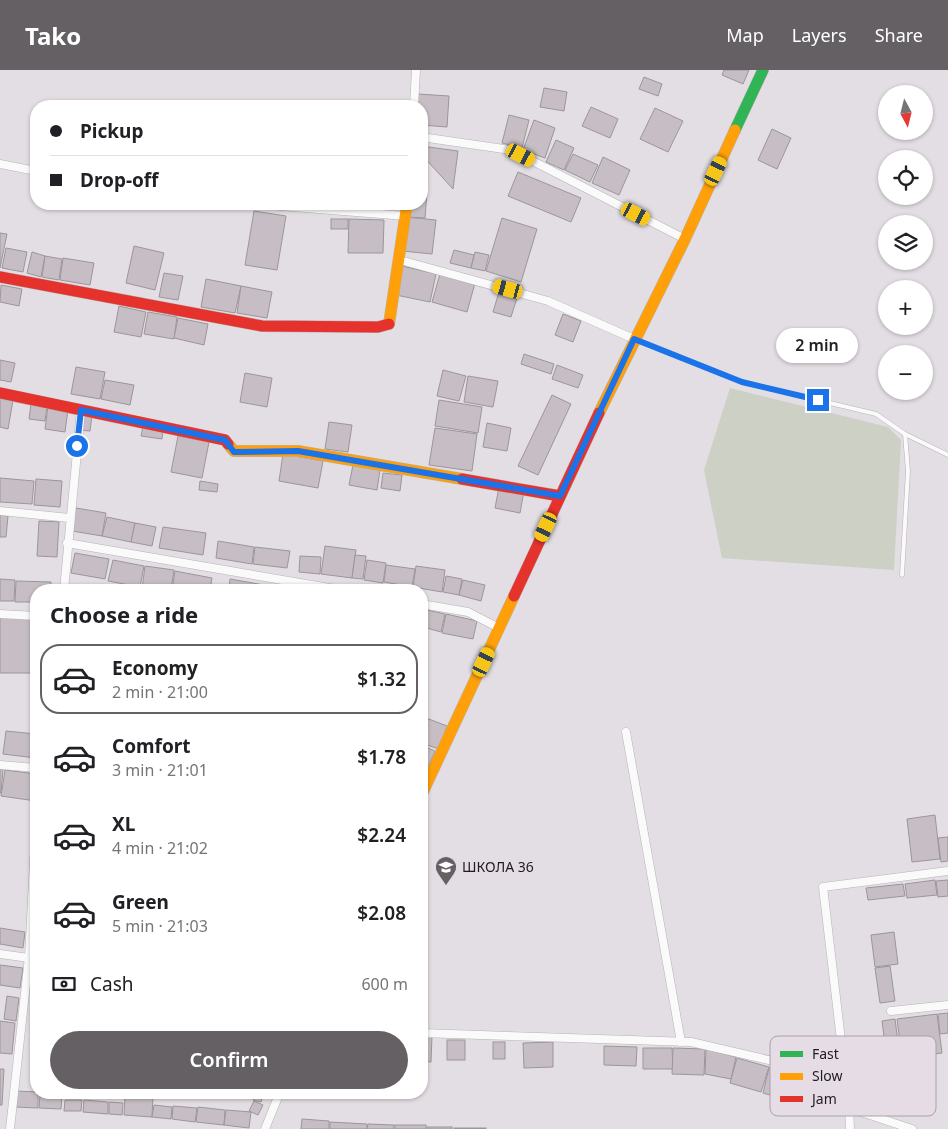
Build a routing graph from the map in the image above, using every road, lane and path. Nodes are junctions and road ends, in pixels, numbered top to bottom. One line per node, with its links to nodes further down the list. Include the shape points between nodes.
1 (416, 70): 3 (street)
2 (763, 70): 8 (street)
3 (414, 100)
4 (428, 138): 8 (street, via 504,149 521,155)
5 (0, 164): 6 (street)
6 (30, 170)
7 (406, 210): 9 (street)
8 (685, 238): 11 (street)
9 (400, 260): 10 (street, via 391,318 388,325 378,327 262,326); 11 (street, via 541,298)
10 (0, 277)
11 (634, 339): 14 (lane, via 742,382 876,414); 16 (street)
12 (0, 393): 13 (street)
13 (81, 410): 16 (street, via 225,440 234,452 298,451); 18 (street)
14 (905, 434): 15 (lane); 20 (lane, via 908,471)
15 (948, 455)
16 (560, 496): 26 (street)
17 (0, 511): 18 (street)
18 (70, 518): 19 (street)
19 (67, 543): 21 (street); 22 (street)
20 (902, 575)
21 (64, 584)
22 (306, 584)
23 (428, 605): 26 (street, via 468,612)
24 (0, 614): 25 (street)
25 (30, 616)
26 (499, 628): 30 (street)
27 (626, 732): 39 (street)
28 (0, 765): 29 (street)
29 (30, 768)
30 (428, 781)
31 (948, 871): 38 (street, via 823,887)
32 (0, 954): 33 (street)
33 (30, 958)
34 (30, 980): 44 (street)
35 (948, 1005): 36 (street)
36 (891, 1011)
37 (428, 1033): 39 (street)
38 (841, 1036)
39 (681, 1042): 40 (street)
40 (770, 1061)
41 (277, 1099): 45 (street)
42 (849, 1116): 46 (street)
43 (873, 1116): 47 (street)
44 (10, 1129)
45 (265, 1129)
46 (850, 1129)
47 (912, 1129)

